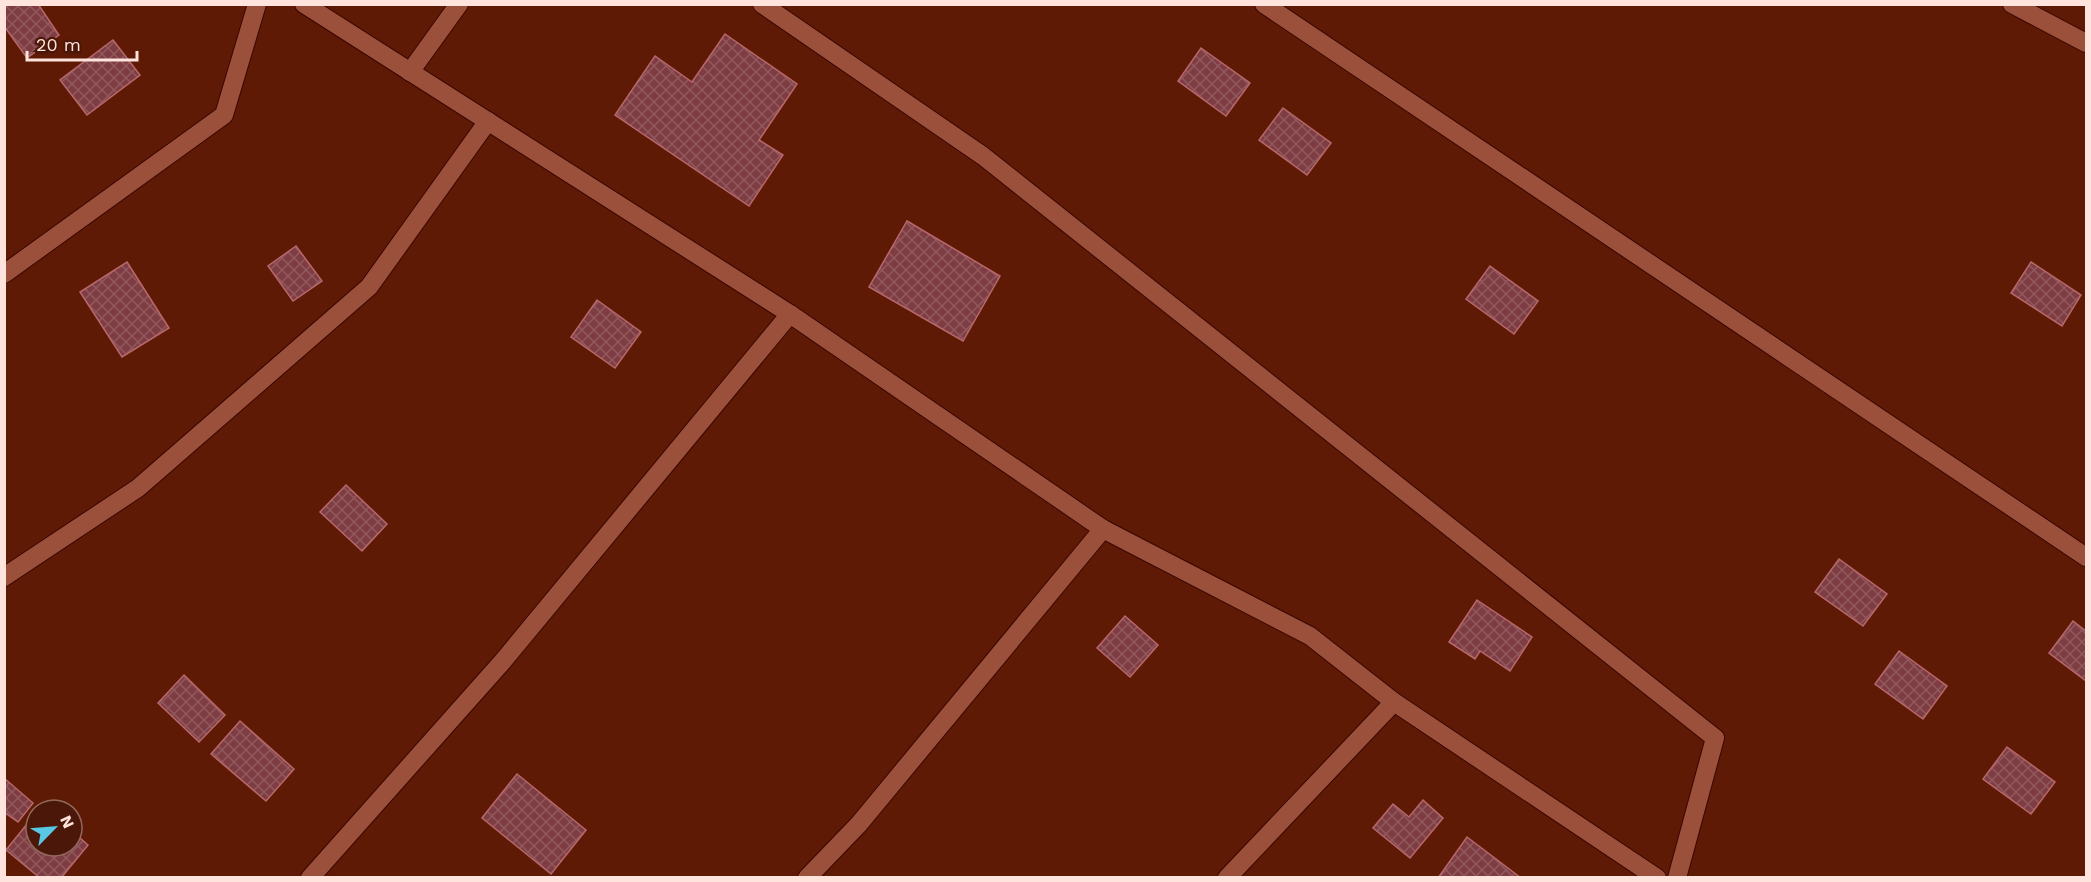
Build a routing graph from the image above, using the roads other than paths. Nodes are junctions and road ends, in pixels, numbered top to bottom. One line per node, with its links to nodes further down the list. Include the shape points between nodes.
1 (257, 4): 10 (street, via 224,115)
2 (304, 4): 8 (street)
3 (459, 4): 8 (street)
4 (762, 4): 20 (street, via 983,156 1715,738)
5 (1264, 4): 13 (street)
6 (2012, 4): 7 (street)
7 (2086, 43)
8 (410, 72): 9 (street)
9 (488, 121): 11 (street); 14 (street, via 369,287 138,488)
10 (4, 274)
11 (790, 314): 12 (street); 16 (street, via 503,662)
12 (1103, 529): 15 (street, via 1311,636); 17 (street, via 858,824)
13 (2086, 557)
14 (4, 577)
15 (1394, 702): 18 (street); 19 (street)
16 (310, 878)
17 (807, 878)
18 (1227, 878)
19 (1657, 878)
20 (1677, 878)

